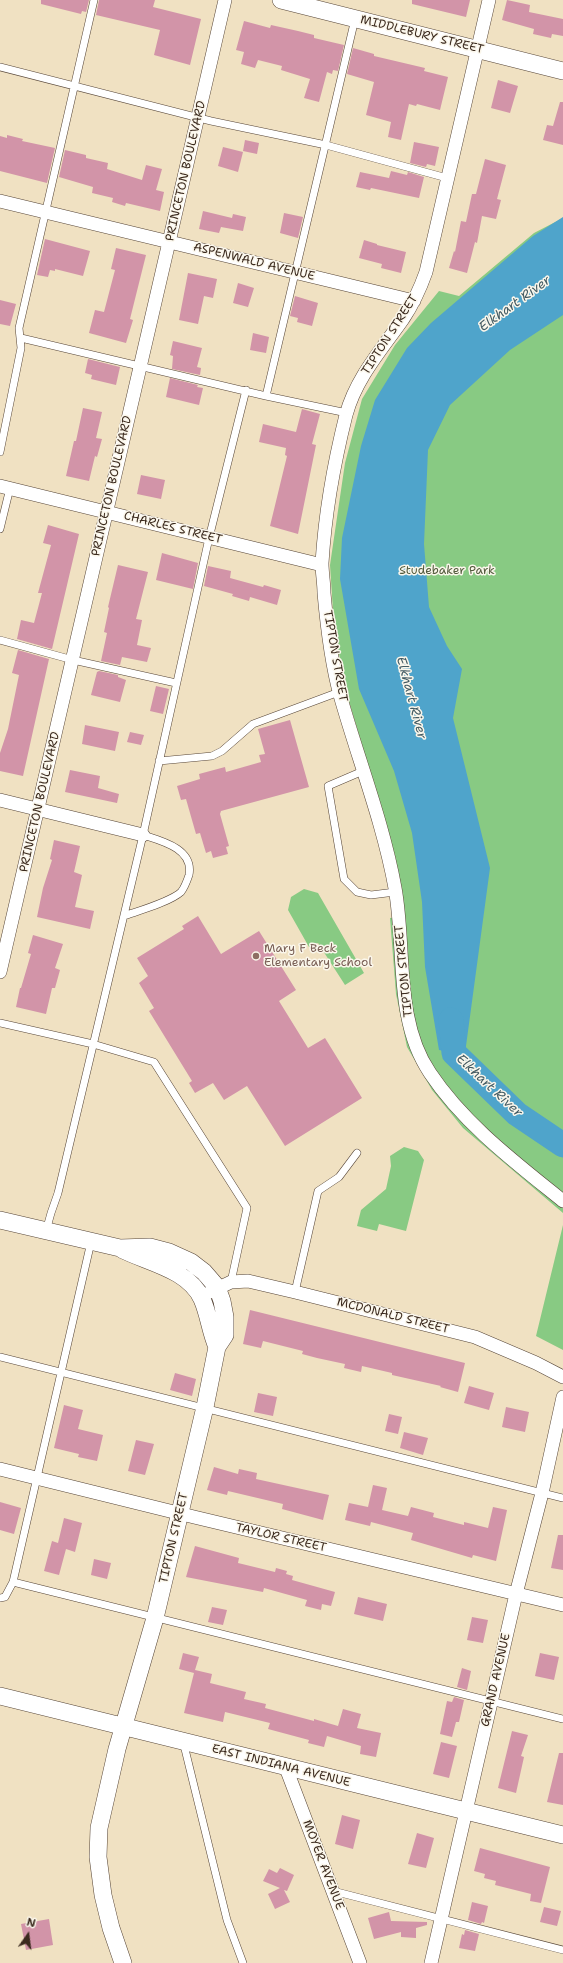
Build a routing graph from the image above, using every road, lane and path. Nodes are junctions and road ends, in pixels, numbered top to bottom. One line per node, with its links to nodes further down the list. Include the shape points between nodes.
1 (94, 0): 9 (lane)
2 (225, 0): 10 (street, PRINCETON BOULEVARD)
3 (281, 0): 5 (street, MIDDLEBURY STREET)
4 (489, 0): 6 (street, TIPTON STREET)
5 (355, 18): 6 (street, MIDDLEBURY STREET); 11 (lane)
6 (478, 49): 8 (street, MIDDLEBURY STREET); 12 (street, TIPTON STREET)
7 (0, 68): 9 (lane)
8 (563, 71)
9 (74, 85): 10 (lane); 14 (lane)
10 (198, 118): 11 (lane); 15 (street, PRINCETON BOULEVARD)
11 (326, 145): 12 (lane); 16 (lane)
12 (447, 178): 17 (street, TIPTON STREET, via 426,272)
13 (0, 201): 14 (street, ASPENWALD AVENUE)
14 (45, 212): 15 (street, ASPENWALD AVENUE); 18 (lane, via 19,328)
15 (170, 242): 16 (street, ASPENWALD AVENUE); 19 (street, PRINCETON BOULEVARD)
16 (296, 273): 17 (street, ASPENWALD AVENUE); 21 (lane)
17 (414, 300): 22 (street, TIPTON STREET, via 362,378)
18 (21, 338): 19 (lane); 23 (lane)
19 (140, 366): 20 (lane); 25 (street, PRINCETON BOULEVARD)
20 (246, 390): 21 (lane); 27 (lane)
21 (266, 396): 22 (lane)
22 (347, 413): 28 (street, TIPTON STREET, via 332,483)
23 (0, 452)
24 (5, 487): 25 (street, CHARLES STREET); 26 (lane)
25 (106, 512): 27 (street, CHARLES STREET); 30 (street, PRINCETON BOULEVARD)
26 (0, 529)
27 (210, 538): 28 (street, CHARLES STREET); 31 (lane)
28 (322, 565): 32 (street, TIPTON STREET, via 327,629)
29 (0, 640): 30 (lane)
30 (72, 660): 31 (lane); 36 (street, PRINCETON BOULEVARD)
31 (176, 684): 33 (lane)
32 (339, 692): 33 (lane, via 253,724 222,751 212,756); 34 (street, TIPTON STREET)
33 (159, 761): 37 (lane)
34 (363, 771): 38 (street, TIPTON STREET, via 390,862); 38 (lane, via 328,786 344,879 357,892 371,895)
35 (0, 800): 36 (street)
36 (39, 809): 37 (street); 40 (street, PRINCETON BOULEVARD)
37 (143, 834): 39 (lane); 39 (lane, via 183,853 190,870 187,883 180,892 156,905)
38 (396, 892): 44 (street, TIPTON STREET, via 405,992 412,1034 429,1072 459,1109 499,1148)
39 (124, 916): 42 (lane)
40 (0, 972)
41 (0, 1023): 42 (lane)
42 (93, 1044): 46 (lane, via 58,1193); 49 (lane, via 154,1062 248,1208)
43 (357, 1153): 50 (lane, via 339,1178 318,1191)
44 (563, 1201)
45 (0, 1220): 46 (street)
46 (46, 1231): 47 (street)
47 (91, 1242): 48 (street); 54 (lane)
48 (120, 1248): 49 (street, via 150,1248 169,1252 191,1262); 51 (street, via 183,1276 193,1284)
49 (224, 1284): 50 (street, MCDONALD STREET, via 248,1281); 51 (street); 52 (street, TIPTON STREET, via 224,1335)
50 (295, 1292): 55 (street, MCDONALD STREET, via 475,1337)
51 (202, 1298): 52 (street, TIPTON STREET)
52 (217, 1346): 57 (street, TIPTON STREET)
53 (0, 1357): 54 (lane)
54 (60, 1372): 57 (lane); 59 (lane)
55 (563, 1377)
56 (563, 1397): 60 (street, GRAND AVENUE)
57 (205, 1407): 60 (lane); 62 (street, TIPTON STREET)
58 (0, 1469): 59 (street, TAYLOR STREET)
59 (36, 1478): 62 (street, TAYLOR STREET); 63 (lane)
60 (542, 1493): 61 (lane); 64 (street, GRAND AVENUE)
61 (563, 1498)
62 (180, 1514): 64 (street, TAYLOR STREET); 67 (street, TIPTON STREET)
63 (13, 1582): 65 (lane, via 5,1597); 67 (lane)
64 (516, 1594): 66 (street, TAYLOR STREET); 69 (street, GRAND AVENUE)
65 (0, 1598)
66 (563, 1605)
67 (156, 1618): 69 (lane); 71 (street, TIPTON STREET)
68 (0, 1696): 71 (street, EAST INDIANA AVENUE)
69 (491, 1701): 70 (lane); 74 (street, GRAND AVENUE)
70 (563, 1719)
71 (123, 1726): 72 (street, EAST INDIANA AVENUE); 79 (street, TIPTON STREET, via 104,1801 99,1828 98,1857 103,1895)
72 (183, 1741): 73 (street, EAST INDIANA AVENUE); 80 (lane, via 226,1920)
73 (286, 1768): 74 (street, EAST INDIANA AVENUE); 76 (street, MOYER AVENUE)
74 (466, 1811): 75 (street, EAST INDIANA AVENUE); 77 (street, GRAND AVENUE)
75 (563, 1835)
76 (332, 1891): 77 (lane); 81 (street, MOYER AVENUE)
77 (441, 1919): 78 (lane); 82 (street, GRAND AVENUE)
78 (563, 1950)
79 (123, 1963)
80 (243, 1963)
81 (360, 1963)
82 (431, 1963)

